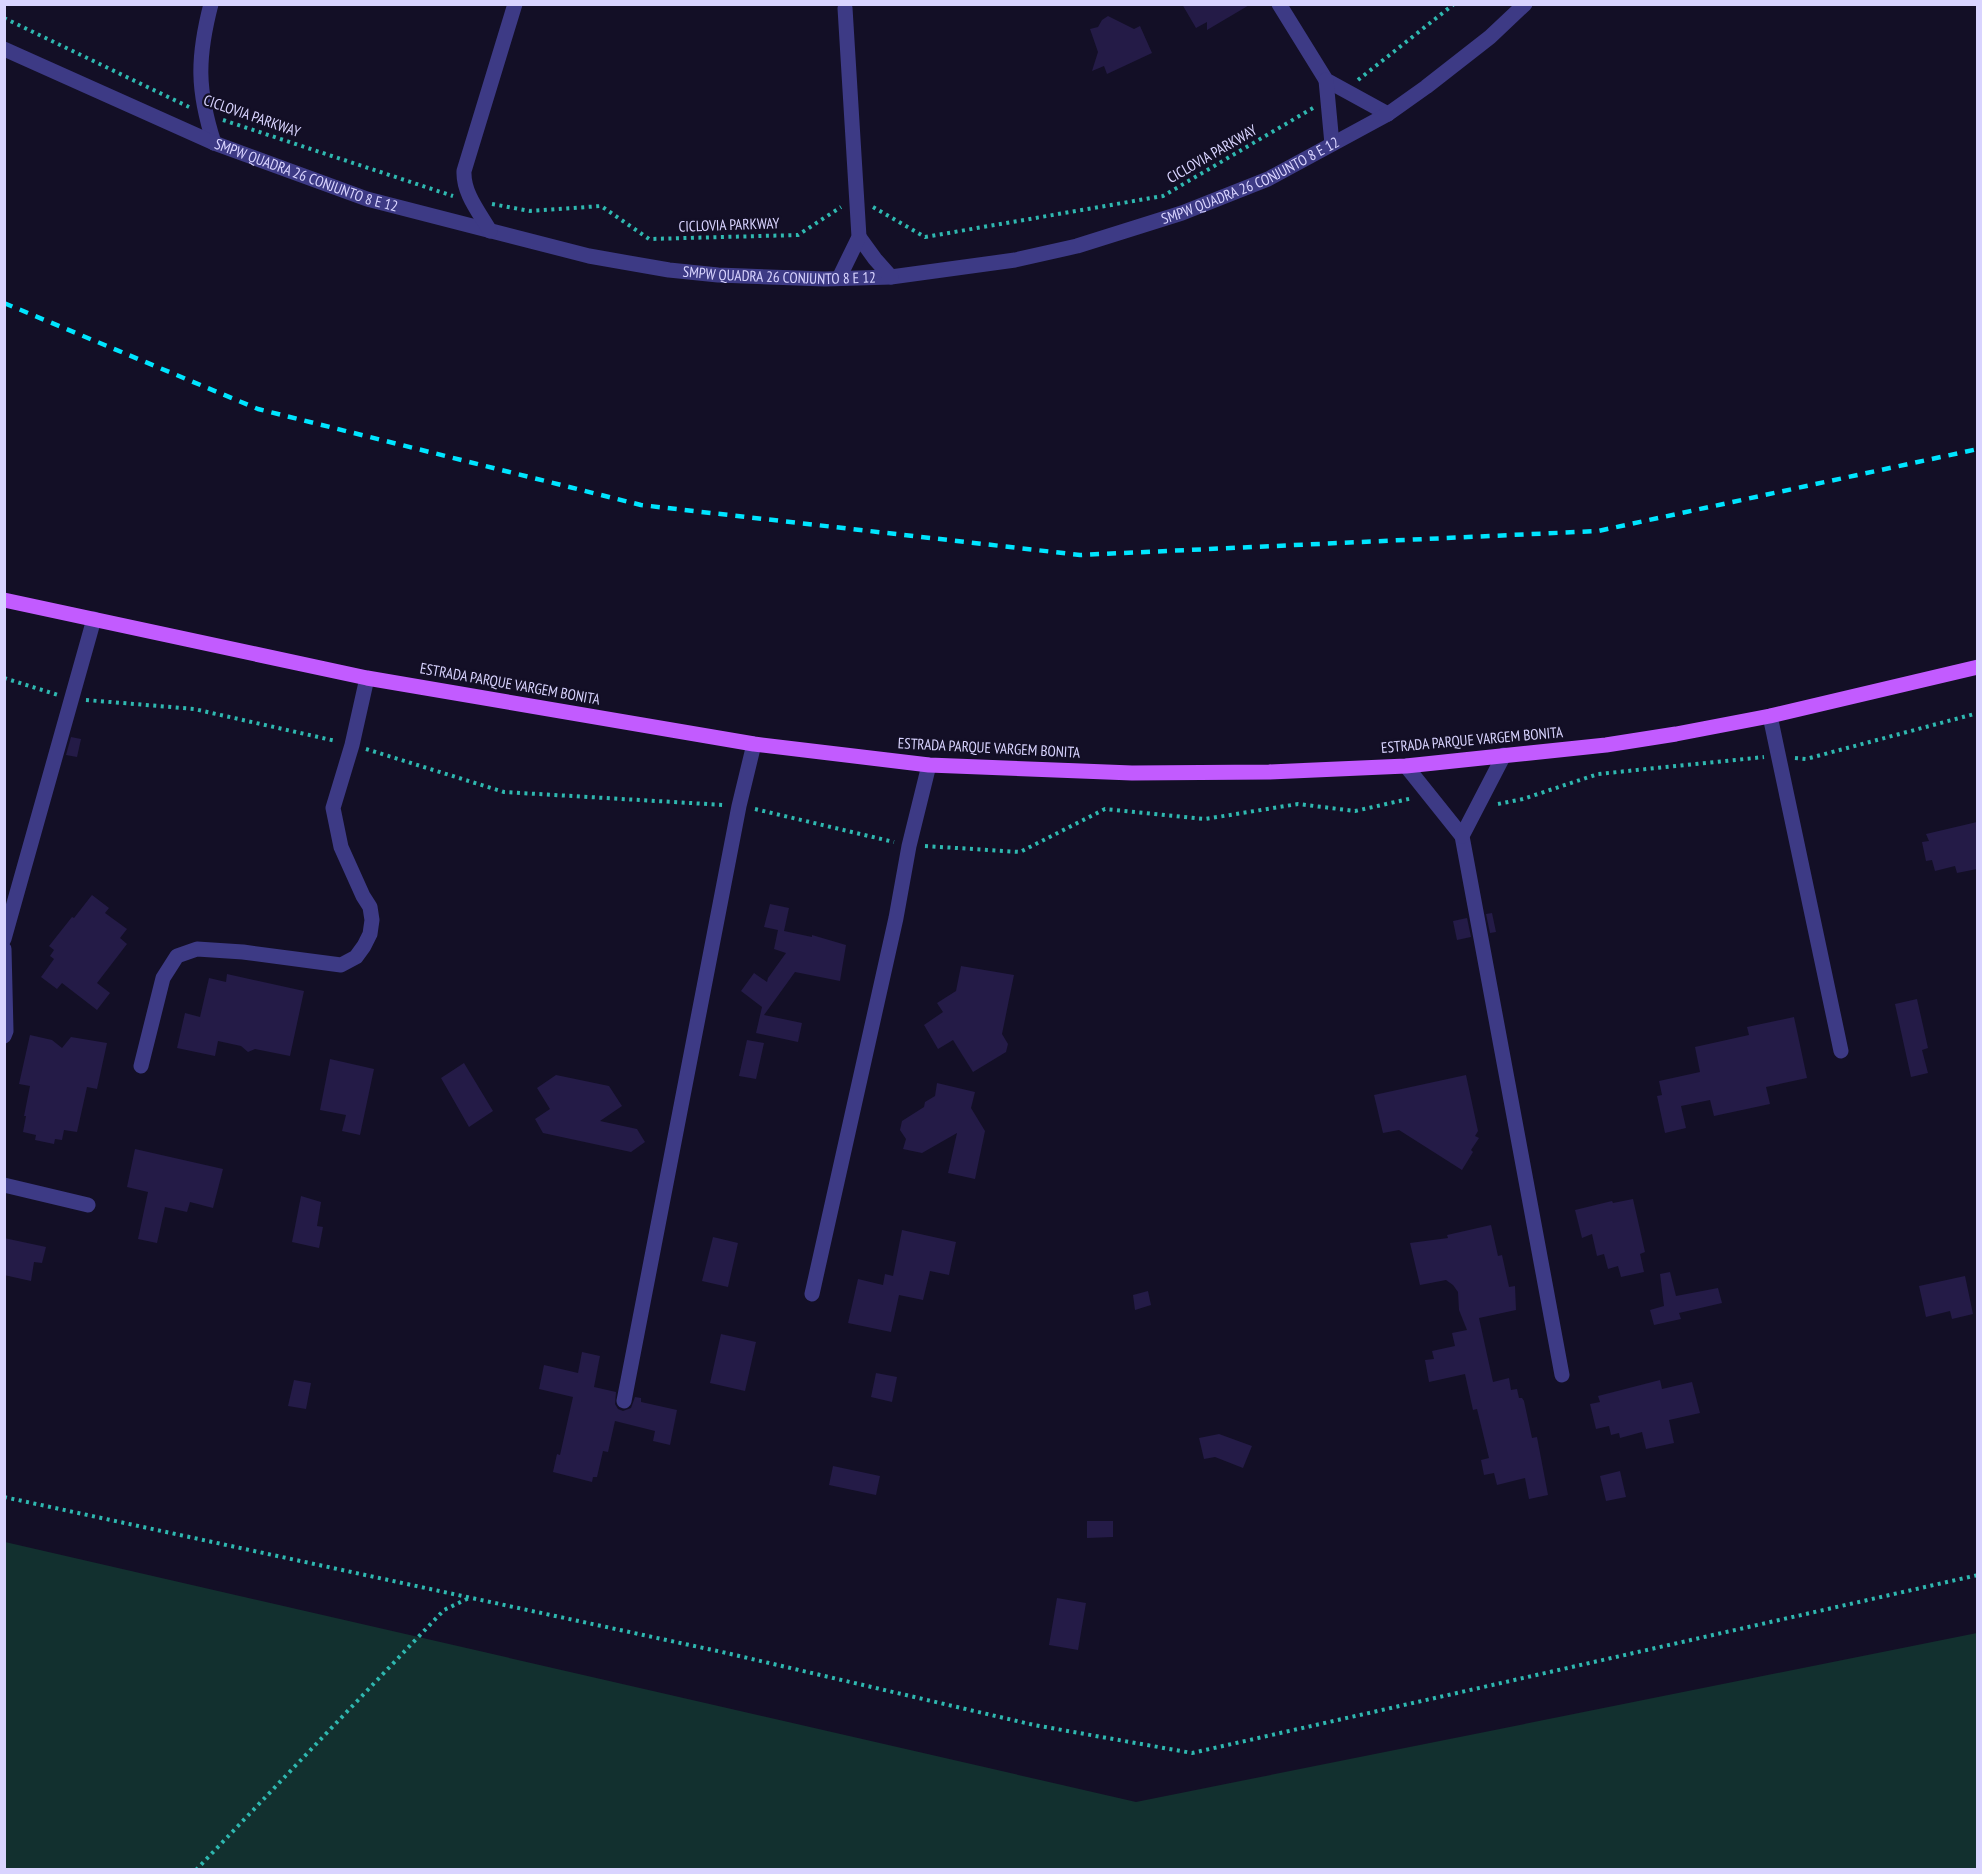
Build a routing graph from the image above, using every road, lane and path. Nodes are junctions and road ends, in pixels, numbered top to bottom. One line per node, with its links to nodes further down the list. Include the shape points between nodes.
1 (212, 4): 12 (street, via 200,64)
2 (515, 4): 17 (street, via 464,171)
3 (1279, 4): 9 (street)
4 (1454, 4): 10 (path)
5 (1525, 4): 13 (street, SMPW QUADRA 26 CONJUNTO 8 E 12, via 1490,37)
6 (846, 6): 16 (street)
7 (4, 18): 12 (path, CICLOVIA PARKWAY)
8 (4, 49): 14 (street, SMPW QUADRA 26 CONJUNTO 8 E 12)
9 (1326, 80): 10 (street); 11 (street)
10 (1344, 91): 13 (street)
11 (1328, 100): 15 (street); 16 (path, CICLOVIA PARKWAY, via 1163,196 925,237)
12 (204, 114): 14 (street); 17 (path, CICLOVIA PARKWAY)
13 (1388, 114): 15 (street, SMPW QUADRA 26 CONJUNTO 8 E 12)
14 (214, 143): 18 (street, SMPW QUADRA 26 CONJUNTO 8 E 12, via 366,199)
15 (1332, 144): 20 (street, SMPW QUADRA 26 CONJUNTO 8 E 12, via 1268,179 1182,213 1077,246 1015,260)
16 (856, 198): 17 (path, CICLOVIA PARKWAY, via 798,235 649,239 601,206 530,211); 19 (street)
17 (472, 200): 18 (street)
18 (490, 231): 21 (street, SMPW QUADRA 26 CONJUNTO 8 E 12, via 590,256 669,270)
19 (859, 237): 20 (street); 21 (street)
20 (891, 277): 21 (street, SMPW QUADRA 26 CONJUNTO 8 E 12)
21 (839, 278)
22 (4, 600): 23 (main road, ESTRADA PARQUE VARGEM BONITA)
23 (94, 619): 25 (main road, ESTRADA PARQUE VARGEM BONITA); 32 (street)
24 (1977, 667): 26 (main road, ESTRADA PARQUE VARGEM BONITA)
25 (367, 678): 27 (main road, ESTRADA PARQUE VARGEM BONITA); 36 (street, via 333,808 341,847 370,907 370,934 364,946 356,957 341,966 197,949 177,957 163,978)
26 (1770, 716): 28 (main road, ESTRADA PARQUE VARGEM BONITA, via 1606,745); 35 (street)
27 (754, 744): 29 (main road, ESTRADA PARQUE VARGEM BONITA); 41 (street)
28 (1504, 755): 30 (main road, ESTRADA PARQUE VARGEM BONITA); 31 (street)
29 (929, 765): 30 (main road, ESTRADA PARQUE VARGEM BONITA, via 1132,773); 39 (street)
30 (1406, 766): 31 (street)
31 (1462, 836): 40 (street)
32 (4, 939)
33 (4, 949): 34 (street)
34 (4, 1036)
35 (1841, 1051)
36 (141, 1066)
37 (4, 1185): 38 (street)
38 (88, 1205)
39 (812, 1294)
40 (1562, 1375)
41 (624, 1401)
42 (4, 1497): 44 (path)
43 (1977, 1575): 44 (path, via 1192,1753 1034,1725)
44 (470, 1598): 45 (path, via 444,1610)
45 (196, 1869)

